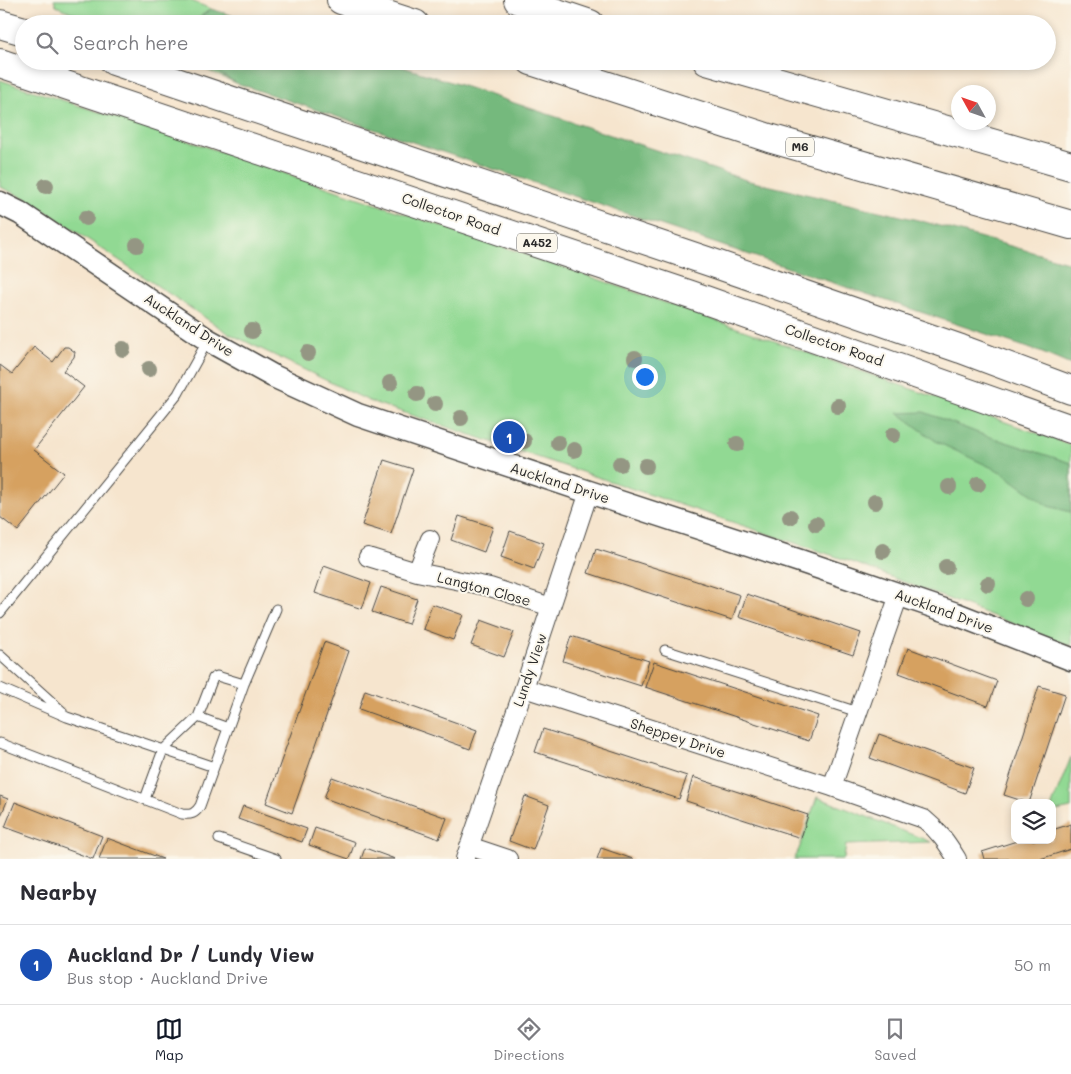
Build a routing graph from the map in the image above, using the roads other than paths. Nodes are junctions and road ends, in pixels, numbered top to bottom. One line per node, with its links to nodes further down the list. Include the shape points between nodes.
1 (341, 0): 3 (highway)
2 (518, 0): 4 (highway)
3 (387, 15)
4 (563, 15)
5 (0, 24): 6 (highway)
6 (15, 28)
7 (0, 63): 8 (highway, Collector Road / A452)
8 (15, 68)
9 (21, 70): 18 (highway, Collector Road / A452, via 691,295)
10 (141, 70): 17 (highway, via 710,262)
11 (559, 70): 15 (highway, M6, via 769,138)
12 (738, 70): 13 (highway)
13 (1071, 166)
14 (0, 203): 16 (street, Auckland Drive)
15 (1071, 225)
16 (208, 340): 19 (street, Auckland Drive, via 273,376 358,415); 26 (lane, via 178,394)
17 (1071, 390)
18 (1071, 429)
19 (589, 492): 23 (street, Auckland Drive); 24 (street, Lundy View)
20 (430, 539): 22 (street, Langton Close)
21 (368, 557): 22 (street, Langton Close)
22 (417, 572): 24 (street, Langton Close, via 490,588)
23 (899, 595): 29 (street, Auckland Drive); 33 (street)
24 (551, 607): 32 (street, Lundy View)
25 (276, 609): 30 (lane)
26 (0, 613)
27 (665, 650): 33 (lane)
28 (0, 655): 34 (lane)
29 (1071, 659)
30 (244, 684): 35 (lane, via 217,676 213,678); 36 (lane)
31 (0, 688): 34 (lane)
32 (524, 688): 40 (street, Sheppey Drive); 43 (street, Lundy View)
33 (858, 712): 40 (street)
34 (67, 717): 38 (lane)
35 (198, 718): 36 (lane); 38 (lane)
36 (228, 728): 39 (lane)
37 (0, 743): 41 (lane)
38 (163, 750): 39 (lane); 41 (lane)
39 (214, 767): 41 (lane, via 200,806 191,815)
40 (832, 787): 46 (street, Sheppey Drive, via 924,819 943,837)
41 (145, 799)
42 (219, 839): 44 (lane)
43 (467, 852): 45 (street, Lundy View)
44 (276, 859)
45 (508, 859)
46 (957, 859)

